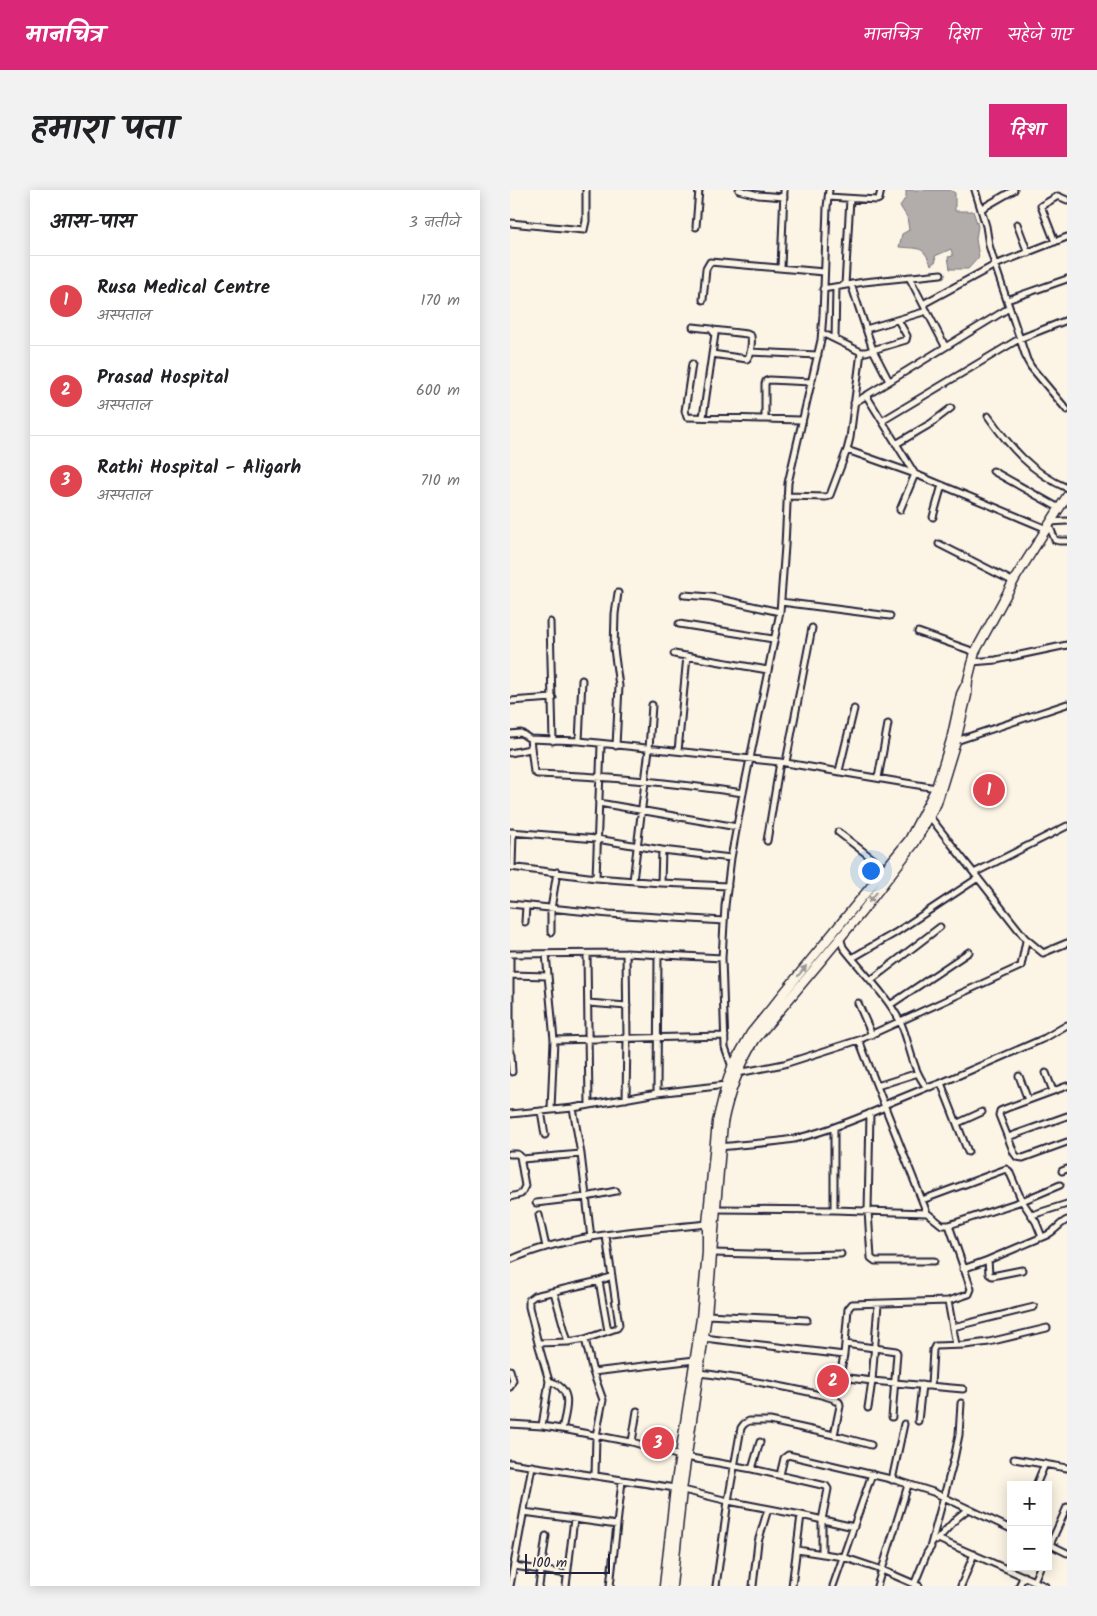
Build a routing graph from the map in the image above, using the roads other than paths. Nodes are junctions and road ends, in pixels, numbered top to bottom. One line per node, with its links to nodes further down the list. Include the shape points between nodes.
1 (586, 190): 15 (street, via 584,230)
2 (699, 190): 17 (street)
3 (739, 190): 9 (street)
4 (784, 190): 10 (street)
5 (828, 190): 11 (street)
6 (881, 190): 12 (street, via 877,200)
7 (975, 190): 14 (street)
8 (1014, 190): 14 (street)
9 (754, 192): 10 (street)
10 (784, 197): 22 (street)
11 (828, 197): 12 (street); 23 (street)
12 (850, 198): 28 (street)
13 (1067, 200): 19 (street, via 1058,196 1041,206)
14 (981, 209): 21 (street)
15 (510, 223)
16 (1017, 224): 20 (street)
17 (696, 227)
18 (1067, 237): 19 (street)
19 (1055, 242): 20 (street)
20 (1028, 253): 21 (street)
21 (996, 265): 32 (street); 33 (street)
22 (781, 268): 23 (street); 31 (street, via 710,262 706,269)
23 (824, 272): 30 (street)
24 (942, 274): 25 (street)
25 (909, 276): 27 (street); 33 (street)
26 (1067, 279): 32 (street)
27 (851, 284): 28 (street); 39 (street)
28 (845, 285): 29 (street)
29 (836, 287): 30 (street); 42 (street)
30 (824, 288): 41 (street)
31 (703, 300)
32 (1007, 300): 34 (street)
33 (923, 304): 35 (street)
34 (1009, 308): 43 (street); 44 (street)
35 (927, 311): 36 (street); 44 (street)
36 (898, 320): 39 (street); 45 (street, via 906,340)
37 (1067, 320): 43 (street)
38 (693, 327): 40 (street)
39 (866, 329): 45 (street)
40 (713, 330): 46 (street, via 751,336); 48 (street)
41 (822, 333): 42 (street); 49 (street)
42 (835, 339): 47 (street)
43 (1019, 339): 56 (street, via 1030,367); 61 (street)
44 (945, 346): 51 (street)
45 (873, 350): 47 (street); 51 (street)
46 (750, 352): 48 (street, via 745,360); 49 (street)
47 (861, 352): 54 (street)
48 (712, 354): 58 (street)
49 (818, 355): 52 (street)
50 (692, 364): 58 (street, via 685,413 690,417)
51 (889, 381): 53 (street)
52 (811, 382): 59 (street, via 766,381); 60 (street)
53 (866, 395): 54 (street); 61 (street)
54 (854, 403): 63 (street)
55 (952, 408): 62 (street)
56 (1067, 410)
57 (988, 416): 67 (street, via 1006,441 1033,468)
58 (703, 417): 59 (street)
59 (765, 419): 60 (street)
60 (802, 420): 68 (street)
61 (882, 421): 62 (street)
62 (896, 444): 65 (street)
63 (847, 450): 65 (street); 68 (street, via 830,496)
64 (993, 470): 70 (street)
65 (915, 474): 66 (street); 71 (street)
66 (942, 485): 72 (street); 74 (street)
67 (1067, 488)
68 (787, 496): 80 (street)
69 (1067, 496): 70 (street)
70 (1059, 508): 74 (street)
71 (900, 510)
72 (932, 517)
73 (1067, 522): 74 (street)
74 (1049, 526): 75 (street, via 1055,540); 77 (street)
75 (1067, 541)
76 (939, 544): 77 (street)
77 (1014, 582): 89 (street)
78 (618, 593): 108 (street, via 614,649 619,686)
79 (684, 595): 81 (street)
80 (781, 602): 81 (street); 82 (street)
81 (780, 612): 87 (street)
82 (890, 616)
83 (550, 622): 96 (street)
84 (679, 624): 87 (street)
85 (812, 628): 114 (street)
86 (918, 632): 89 (street)
87 (773, 639): 93 (street)
88 (1067, 645): 92 (street)
89 (975, 652): 92 (street)
90 (674, 654): 91 (street)
91 (687, 656): 93 (street); 111 (street)
92 (972, 662): 95 (street)
93 (768, 670): 113 (street)
94 (582, 680): 106 (street)
95 (968, 680): 105 (street); 119 (street, via 961,694)
96 (553, 698): 97 (street); 104 (street)
97 (510, 701)
98 (1067, 704): 105 (street)
99 (652, 705): 110 (street)
100 (854, 708): 115 (street)
101 (888, 724): 117 (street)
102 (510, 734): 103 (street, via 521,733)
103 (530, 739): 104 (street); 109 (street)
104 (553, 741): 106 (street)
105 (956, 741): 123 (street)
106 (579, 742): 107 (street)
107 (601, 745): 108 (street); 116 (street)
108 (616, 746): 110 (street)
109 (530, 749): 112 (street); 116 (street, via 535,774)
110 (649, 749): 111 (street); 118 (street)
111 (678, 751): 113 (street)
112 (510, 753)
113 (751, 758): 114 (street); 120 (street)
114 (783, 762): 115 (street); 129 (street)
115 (839, 771): 117 (street)
116 (600, 778): 118 (street); 121 (street)
117 (878, 778): 119 (street)
118 (645, 780): 120 (street); 122 (street)
119 (936, 788): 134 (street, via 909,840)
120 (743, 793): 125 (street)
121 (599, 803): 122 (street); 128 (street)
122 (642, 811): 125 (street); 130 (street)
123 (930, 817): 136 (street); 148 (street, one-way to 148, via 914,844)
124 (1067, 826): 136 (street)
125 (737, 827): 132 (street)
126 (512, 832): 128 (street); 133 (street)
127 (838, 832): 134 (street)
128 (597, 839): 130 (street); 137 (street)
129 (767, 842)
130 (637, 846): 131 (street); 138 (street)
131 (662, 850): 132 (street); 139 (street)
132 (731, 858): 140 (street)
133 (511, 867): 135 (street)
134 (886, 869): 178 (street, one-way to 134, via 751,1033)
135 (557, 872): 137 (street); 143 (street)
136 (976, 876): 149 (street); 158 (street, via 895,933)
137 (596, 878): 138 (street)
138 (633, 881): 139 (street)
139 (661, 883): 140 (street)
140 (728, 886): 144 (street)
141 (510, 904): 142 (street)
142 (526, 906): 143 (street); 145 (street)
143 (551, 909): 144 (street); 147 (street)
144 (724, 921): 157 (street)
145 (525, 922)
146 (940, 927): 162 (street)
147 (551, 932)
148 (840, 937): 158 (street); 178 (street, via 755,1040)
149 (1025, 938): 150 (street, via 1043,953); 168 (street, via 1023,961 1019,967)
150 (1067, 942)
151 (969, 952): 166 (street)
152 (626, 953): 155 (street); 156 (street); 165 (street)
153 (510, 954): 154 (street)
154 (546, 954): 155 (street); 161 (street)
155 (588, 954): 163 (street)
156 (658, 955): 157 (street); 172 (street)
157 (722, 958): 171 (street)
158 (852, 958): 162 (street)
159 (510, 959): 160 (street)
160 (510, 976): 161 (street); 167 (street)
161 (548, 976): 174 (street)
162 (871, 980): 166 (street)
163 (588, 1003): 165 (street); 175 (street)
164 (858, 1003): 170 (street)
165 (627, 1006): 173 (street)
166 (890, 1006): 168 (street)
167 (511, 1014): 177 (street)
168 (900, 1022): 170 (street); 180 (street)
169 (1067, 1024): 183 (street, via 1037,1042)
170 (872, 1035): 176 (street)
171 (725, 1036): 172 (street); 178 (street, via 725,1047)
172 (658, 1037): 173 (street); 189 (street)
173 (627, 1039): 175 (street); 190 (street)
174 (554, 1040): 175 (street); 196 (street)
175 (588, 1040): 192 (street)
176 (859, 1040): 178 (street, via 784,1064); 185 (street)
177 (510, 1055): 179 (street)
178 (735, 1070): 184 (street); 193 (street)
179 (512, 1072)
180 (918, 1073): 185 (street); 187 (street)
181 (1046, 1073): 188 (street)
182 (1019, 1076): 191 (street)
183 (941, 1083): 187 (street); 202 (street)
184 (726, 1085): 189 (street); 193 (street)
185 (877, 1086): 194 (street)
186 (1067, 1086): 188 (street)
187 (928, 1087): 194 (street)
188 (1053, 1091): 191 (street)
189 (657, 1093): 190 (street)
190 (626, 1099): 192 (street)
191 (1028, 1100): 205 (street, via 999,1113)
192 (589, 1105): 195 (street)
193 (724, 1105): 207 (street); 227 (street, via 717,1122)
194 (884, 1106): 199 (street); 216 (street)
195 (573, 1108): 196 (street); 210 (street)
196 (551, 1109): 197 (street)
197 (541, 1111): 200 (street); 204 (street)
198 (982, 1112): 202 (street)
199 (870, 1113): 203 (street); 222 (street)
200 (510, 1114)
201 (1067, 1116): 205 (street)
202 (958, 1123): 208 (street)
203 (834, 1128): 207 (street, via 792,1139); 221 (street)
204 (545, 1135)
205 (1008, 1137): 206 (street, via 1015,1155 1021,1158)
206 (1067, 1142)
207 (721, 1147): 220 (street)
208 (968, 1152)
209 (510, 1154): 211 (street, via 518,1154)
210 (581, 1154): 211 (street); 215 (street)
211 (522, 1158): 214 (street, via 524,1190)
212 (1060, 1185): 217 (street)
213 (616, 1191): 215 (street)
214 (510, 1197)
215 (586, 1198): 218 (street); 231 (street)
216 (922, 1200): 217 (street, via 1005,1169 1009,1171); 223 (street)
217 (1022, 1201): 225 (street); 228 (street)
218 (536, 1203)
219 (1067, 1204): 225 (street)
220 (716, 1209): 221 (street); 233 (street)
221 (834, 1210): 222 (street)
222 (868, 1211): 223 (street); 237 (street, via 873,1261)
223 (927, 1214): 228 (street, via 942,1225)
224 (539, 1215): 232 (street)
225 (1032, 1215): 230 (street)
226 (1067, 1220): 230 (street)
227 (707, 1224): 229 (street); 259 (street)
228 (949, 1225): 238 (street)
229 (606, 1236): 231 (street); 240 (street)
230 (1042, 1237): 236 (street)
231 (591, 1238): 232 (street)
232 (546, 1247): 235 (street)
233 (713, 1253): 234 (street); 246 (street)
234 (841, 1254)
235 (510, 1260)
236 (988, 1260): 238 (street); 239 (street, via 991,1276)
237 (934, 1261)
238 (963, 1269): 243 (street, via 970,1292)
239 (1022, 1270)
240 (612, 1276): 241 (street); 250 (street, via 619,1325)
241 (598, 1281): 242 (street); 250 (street)
242 (554, 1292): 253 (street); 254 (street, via 529,1300)
243 (948, 1302): 244 (street); 248 (street)
244 (878, 1304): 255 (street, via 850,1305); 257 (street)
245 (1034, 1307): 248 (street)
246 (707, 1315): 247 (street); 251 (street)
247 (807, 1320)
248 (953, 1327): 256 (street)
249 (1047, 1328): 256 (street, via 989,1342)
250 (608, 1331): 252 (street)
251 (704, 1338): 258 (street); 262 (street)
252 (585, 1339): 253 (street); 261 (street)
253 (568, 1342): 254 (street)
254 (538, 1343): 264 (street)
255 (845, 1344): 257 (street); 258 (street)
256 (956, 1345): 269 (street, via 933,1348)
257 (875, 1348): 265 (street); 266 (street, via 897,1352)
258 (844, 1355): 263 (street)
259 (695, 1360): 261 (street); 286 (street)
260 (510, 1370): 268 (street, via 513,1380)
261 (592, 1372): 282 (street, via 603,1400)
262 (699, 1373): 271 (street, via 727,1376); 286 (street)
263 (840, 1377): 265 (street); 271 (street)
264 (550, 1381): 279 (street); 280 (street, via 566,1393)
265 (872, 1381): 266 (street); 273 (street)
266 (896, 1382): 267 (street); 275 (street)
267 (922, 1385): 269 (street); 276 (street)
268 (510, 1386)
269 (931, 1386): 270 (street)
270 (963, 1389)
271 (835, 1400): 281 (street, via 840,1406)
272 (961, 1403): 302 (street, via 959,1435)
273 (868, 1408)
274 (637, 1411): 283 (street)
275 (892, 1417)
276 (918, 1421)
277 (510, 1424): 279 (street)
278 (904, 1424): 297 (street)
279 (542, 1426): 280 (street)
280 (562, 1429): 282 (street)
281 (834, 1435): 285 (street); 290 (street, via 770,1421 749,1421 740,1431)
282 (596, 1436): 283 (street); 296 (street)
283 (632, 1442): 286 (street)
284 (760, 1442): 293 (street)
285 (871, 1446)
286 (683, 1457): 290 (street); 301 (street)
287 (1014, 1458): 289 (street)
288 (510, 1463): 291 (street)
289 (1045, 1464): 292 (street); 299 (street)
290 (733, 1465): 293 (street); 303 (street)
291 (532, 1466): 296 (street); 307 (street)
292 (1067, 1468)
293 (752, 1469): 295 (street)
294 (872, 1474): 295 (street, via 788,1455); 297 (street); 312 (street)
295 (780, 1475): 310 (street, via 826,1486)
296 (595, 1476): 298 (street)
297 (892, 1480): 300 (street)
298 (622, 1481): 301 (street); 311 (street)
299 (1038, 1481)
300 (908, 1485): 302 (street); 326 (street)
301 (678, 1489): 303 (street); 332 (street)
302 (944, 1496): 306 (street); 318 (street)
303 (728, 1501): 305 (street); 337 (street)
304 (1067, 1508): 316 (street)
305 (768, 1509): 308 (street); 338 (street, via 758,1542)
306 (968, 1509): 313 (street); 315 (street)
307 (524, 1512): 309 (street); 324 (street)
308 (801, 1515): 310 (street); 319 (street)
309 (574, 1519): 311 (street); 328 (street)
310 (822, 1520): 312 (street); 321 (street)
311 (617, 1526): 336 (street)
312 (854, 1527): 323 (street)
313 (1007, 1527)
314 (546, 1536): 325 (street)
315 (938, 1539): 318 (street); 322 (street)
316 (1052, 1540)
317 (1052, 1547): 320 (street)
318 (930, 1548): 333 (street)
319 (797, 1550): 321 (street); 339 (street)
320 (1067, 1553)
321 (822, 1554): 323 (street)
322 (974, 1554): 329 (street); 342 (street)
323 (844, 1557): 326 (street); 340 (street)
324 (514, 1566): 325 (street); 331 (street)
325 (541, 1570): 328 (street); 334 (street)
326 (882, 1570): 333 (street); 341 (street)
327 (1038, 1571): 330 (street)
328 (567, 1574): 335 (street)
329 (1024, 1576): 330 (street); 343 (street)
330 (1034, 1581): 344 (street)
331 (510, 1584)
332 (670, 1585)
333 (916, 1585)
334 (538, 1586)
335 (566, 1586)
336 (610, 1586)
337 (716, 1586)
338 (753, 1586)
339 (792, 1586)
340 (833, 1586)
341 (877, 1586)
342 (962, 1586)
343 (1019, 1586)
344 (1045, 1586)

